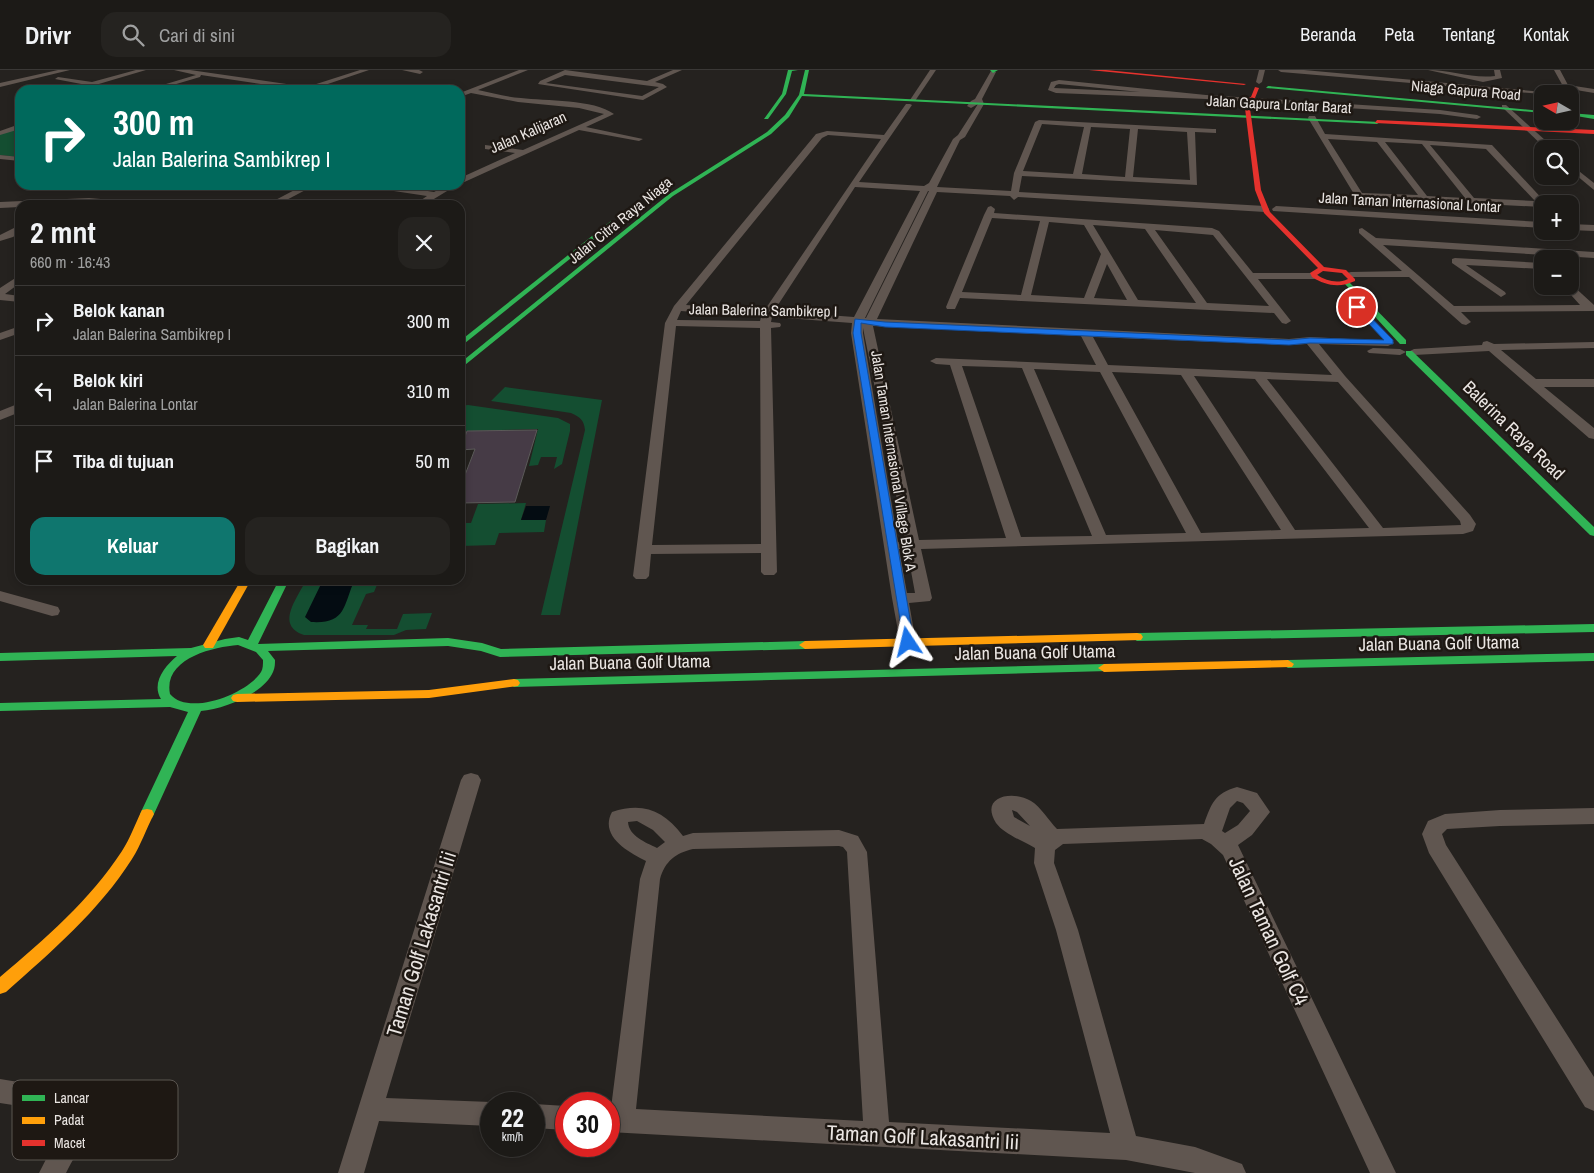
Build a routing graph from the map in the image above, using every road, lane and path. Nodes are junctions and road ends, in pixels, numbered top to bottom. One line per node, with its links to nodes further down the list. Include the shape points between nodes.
1 (64, 70): 29 (street)
2 (143, 70): 31 (street)
3 (177, 70): 24 (street)
4 (220, 70): 24 (street)
5 (366, 70): 34 (street)
6 (404, 70): 22 (street)
7 (525, 70): 37 (street)
8 (680, 70): 27 (street)
9 (790, 70): 10 (street); 61 (street, Jalan Citra Raya Niaga, via 778,104)
10 (796, 70)
11 (806, 70): 42 (street, Jalan Citra Raya Niaga)
12 (933, 70): 46 (street)
13 (1090, 70): 28 (street)
14 (1112, 70): 28 (street)
15 (1262, 70): 38 (street)
16 (1281, 70): 40 (street)
17 (1431, 70): 18 (street, via 1489,80 1499,78)
18 (1497, 70)
19 (1556, 70): 39 (street, via 1566,87)
20 (567, 71): 25 (street); 27 (street, via 540,84 643,98 664,87)
21 (994, 71): 45 (street)
22 (420, 72)
23 (621, 73): 25 (street)
24 (205, 74): 32 (street); 33 (street)
25 (608, 78): 27 (street)
26 (57, 82): 30 (street)
27 (648, 83)
28 (1244, 83): 38 (street, Niaga Gapura Road)
29 (1, 85): 35 (street)
30 (68, 85)
31 (88, 85)
32 (166, 85)
33 (276, 85)
34 (322, 85)
35 (15, 88)
36 (1047, 90): 38 (street, via 1206,97)
37 (471, 91): 41 (street); 49 (street)
38 (1258, 91): 47 (street, Niaga Gapura Road); 51 (street); 53 (street)
39 (1594, 91)
40 (1534, 92)
41 (465, 93)
42 (801, 95): 46 (street, Jalan Gapura Lontar Barat); 64 (street, Jalan Citra Raya Niaga, via 787,116)
43 (1579, 95): 44 (street)
44 (1594, 96)
45 (974, 102): 46 (street, Jalan Gapura Lontar Barat); 51 (street, Jalan Gapura Lontar Barat); 85 (street, via 962,137 957,139)
46 (910, 103): 67 (street)
47 (1505, 107): 48 (street, Niaga Gapura Road); 60 (street)
48 (1534, 110)
49 (610, 114): 58 (street, Jalan Kalijaran)
50 (1579, 114): 52 (street)
51 (1254, 116): 54 (street, Jalan Gapura Lontar Barat); 72 (street); 90 (street)
52 (1594, 116)
53 (1477, 117)
54 (1313, 119): 60 (street, Jalan Gapura Lontar Barat); 66 (street)
55 (1088, 124): 56 (street); 77 (street, via 1038,123); 79 (street)
56 (1134, 127): 59 (street); 81 (street)
57 (15, 128): 63 (street)
58 (578, 128): 68 (street); 74 (street, Jalan Kalijaran)
59 (1192, 130): 62 (street); 81 (street, via 1194,183)
60 (1530, 130): 65 (street, Jalan Gapura Lontar Barat); 70 (street)
61 (752, 131): 64 (street); 84 (street, Jalan Citra Raya Niaga)
62 (1213, 131)
63 (0, 132)
64 (769, 133): 130 (street, Jalan Citra Raya Niaga, via 645,214)
65 (1594, 133)
66 (1323, 136): 69 (street); 91 (street)
67 (885, 137): 82 (street); 141 (street, via 831,133 819,136)
68 (639, 139)
69 (1379, 139): 71 (street); 95 (street)
70 (1541, 140)
71 (1424, 142): 94 (street, via 1487,146); 98 (street)
72 (1264, 145)
73 (488, 147): 74 (street)
74 (522, 152): 80 (street, Jalan Kalijaran)
75 (0, 157): 76 (street)
76 (15, 158)
77 (1018, 173): 79 (street); 93 (street)
78 (1579, 174): 83 (street)
79 (1077, 176): 81 (street)
80 (465, 178)
81 (1129, 179)
82 (852, 184): 85 (street, Jalan Taman Internasional Lontar); 146 (street)
83 (1594, 187)
84 (660, 188)
85 (930, 188): 93 (street, Jalan Taman Internasional Lontar); 150 (street)
86 (1192, 188): 102 (street)
87 (301, 190): 96 (street)
88 (404, 190): 92 (street)
89 (444, 190): 92 (street)
90 (1258, 190): 103 (street); 103 (street)
91 (1358, 194): 95 (street); 105 (street)
92 (435, 195): 97 (street)
93 (1014, 195): 102 (street, Jalan Taman Internasional Lontar)
94 (1534, 195)
95 (1424, 198): 98 (street)
96 (280, 200)
97 (426, 200)
98 (1472, 201): 100 (street)
99 (15, 204): 101 (street)
100 (1534, 204)
101 (0, 205)
102 (1195, 206): 103 (street, Jalan Taman Internasional Lontar)
103 (1272, 206): 105 (street, Jalan Taman Internasional Lontar); 107 (street, Jalan Taman Internasional Lontar); 123 (street)
104 (624, 213): 129 (street, Jalan Citra Raya Niaga)
105 (1371, 215): 107 (street, Jalan Taman Internasional Lontar)
106 (1045, 219): 108 (street); 133 (street, via 990,212); 136 (street)
107 (1423, 220): 110 (street, Jalan Taman Internasional Lontar)
108 (1086, 222): 109 (street); 119 (street)
109 (1148, 226): 125 (street, via 1214,232); 139 (street)
110 (1534, 227)
111 (1594, 228): 112 (street)
112 (1579, 229)
113 (1579, 230): 116 (street)
114 (1362, 231): 118 (street)
115 (15, 232): 117 (street)
116 (1594, 232)
117 (0, 238)
118 (1372, 241): 120 (street); 124 (street)
119 (1106, 253): 137 (street); 138 (street)
120 (1594, 255)
121 (1480, 261): 122 (street); 131 (street); 131 (street, via 1455,261)
122 (1534, 265)
123 (1323, 271): 125 (street); 126 (street); 128 (street, via 1321,280)
124 (1410, 274): 126 (street); 143 (street)
125 (1251, 276): 145 (street)
126 (1349, 279): 128 (street); 159 (street, Balerina Raya Road)
127 (15, 282): 132 (street)
128 (1334, 283): 155 (street)
129 (529, 290): 130 (street); 154 (street, Jalan Citra Raya Niaga)
130 (552, 293): 162 (street, Jalan Citra Raya Niaga)
131 (1501, 294): 144 (street)
132 (0, 295): 135 (street)
133 (957, 295): 136 (street); 140 (street)
134 (1578, 295): 142 (street)
135 (15, 298)
136 (1025, 298): 137 (street)
137 (1088, 301): 138 (street)
138 (1134, 303): 139 (street)
139 (1203, 306): 145 (street)
140 (951, 307)
141 (678, 308): 146 (street, Jalan Balerina Sambikrep I); 149 (street)
142 (1592, 308): 144 (street)
143 (1451, 309): 144 (street); 148 (street)
144 (1519, 309)
145 (1278, 310): 147 (street)
146 (766, 320): 149 (street, Jalan Balerina Sambikrep I); 150 (street, Jalan Balerina Sambikrep I); 183 (street)
147 (1286, 321)
148 (1466, 322)
149 (670, 323): 184 (street)
150 (863, 323): 152 (street, Jalan Balerina Sambikrep I); 172 (street, Jalan Taman Internasional Village Blok A); 173 (street, Jalan Taman Internasional Village Blok A)
151 (15, 331): 153 (street)
152 (1085, 333): 156 (street, Jalan Balerina Sambikrep I); 164 (street)
153 (0, 337)
154 (465, 340)
155 (1389, 343): 156 (street, Jalan Balerina Sambikrep I); 159 (street)
156 (1313, 344): 159 (street, Jalan Balerina Sambikrep I); 167 (street)
157 (1594, 345): 158 (street, Jalan Balerina Sambikrep I)
158 (1494, 346): 159 (street, Jalan Balerina Sambikrep I); 168 (street)
159 (1406, 348): 176 (street, Balerina Raya Road)
160 (936, 361): 161 (street)
161 (955, 362): 163 (street); 180 (street)
162 (465, 363)
163 (1026, 365): 164 (street); 179 (street)
164 (1104, 368): 165 (street); 178 (street)
165 (1185, 372): 166 (street); 177 (street)
166 (1258, 375): 167 (street); 175 (street)
167 (1341, 379): 175 (street, via 1469,524 1463,530)
168 (1533, 383): 169 (street); 174 (street)
169 (1594, 383)
170 (15, 409): 171 (street)
171 (0, 416)
172 (889, 426): 173 (street); 181 (street, Jalan Taman Internasional Village Blok A)
173 (872, 428): 182 (street, Jalan Taman Internasional Village Blok A)
174 (1594, 435)
175 (1379, 532): 177 (street)
176 (1594, 533)
177 (1291, 535): 178 (street)
178 (1196, 538): 179 (street)
179 (1101, 540): 180 (street)
180 (1015, 542): 181 (street)
181 (914, 545): 182 (street); 190 (street, Jalan Taman Internasional Village Blok A, via 924,598)
182 (892, 546): 190 (street, Jalan Taman Internasional Village Blok A)
183 (770, 548): 184 (street); 185 (street)
184 (645, 550): 186 (street)
185 (769, 572)
186 (641, 576)
187 (243, 585): 194 (street)
188 (282, 585): 195 (street)
189 (0, 596): 191 (street)
190 (900, 598): 193 (street, Jalan Taman Internasional Village Blok A)
191 (52, 611)
192 (1594, 628): 193 (street, Jalan Buana Golf Utama)
193 (908, 642): 197 (street, Jalan Buana Golf Utama)
194 (209, 645): 195 (street, Jalan Buana Golf Utama, via 239,641); 196 (street, Jalan Buana Golf Utama)
195 (256, 645): 197 (street, Jalan Buana Golf Utama, via 448,642); 201 (street, via 267,654 267,671 261,681)
196 (191, 652): 199 (street); 202 (street, via 169,669 163,678 161,688)
197 (500, 653): 200 (street)
198 (1594, 656): 200 (street, Jalan Buana Golf Utama)
199 (0, 657)
200 (495, 676): 201 (street, Jalan Buana Golf Utama, via 429,694)
201 (237, 698): 204 (street)
202 (169, 703): 203 (street); 204 (street)
203 (0, 706)
204 (196, 709): 209 (street, via 128,853 104,888 41,952)
205 (471, 780): 212 (street, Taman Golf Lakasantri Iii)
206 (1594, 816): 211 (street, via 1445,822 1435,826 1432,834 1436,847)
207 (678, 844): 208 (street); 208 (street, via 668,830 647,816 636,812 619,817 617,824 629,842); 215 (street, via 839,838 855,845)
208 (658, 858): 210 (street, via 650,879)
209 (0, 987)
210 (620, 1092)
211 (1594, 1099)
212 (370, 1109): 213 (street); 219 (street, Taman Golf Lakasantri Iii)
213 (480, 1114)
214 (620, 1120): 215 (street, Taman Golf Lakasantri Iii)
215 (877, 1135): 216 (street, Taman Golf Lakasantri Iii)
216 (1126, 1147): 220 (street, Taman Golf Lakasantri Iii, via 1196,1160); 221 (street, Jalan Taman Golf C4, via 1043,854 1050,842 1062,836 1191,831 1218,838 1231,850)
217 (59, 1160): 218 (street)
218 (52, 1173)
219 (351, 1173)
220 (1233, 1173)
221 (1383, 1173)

